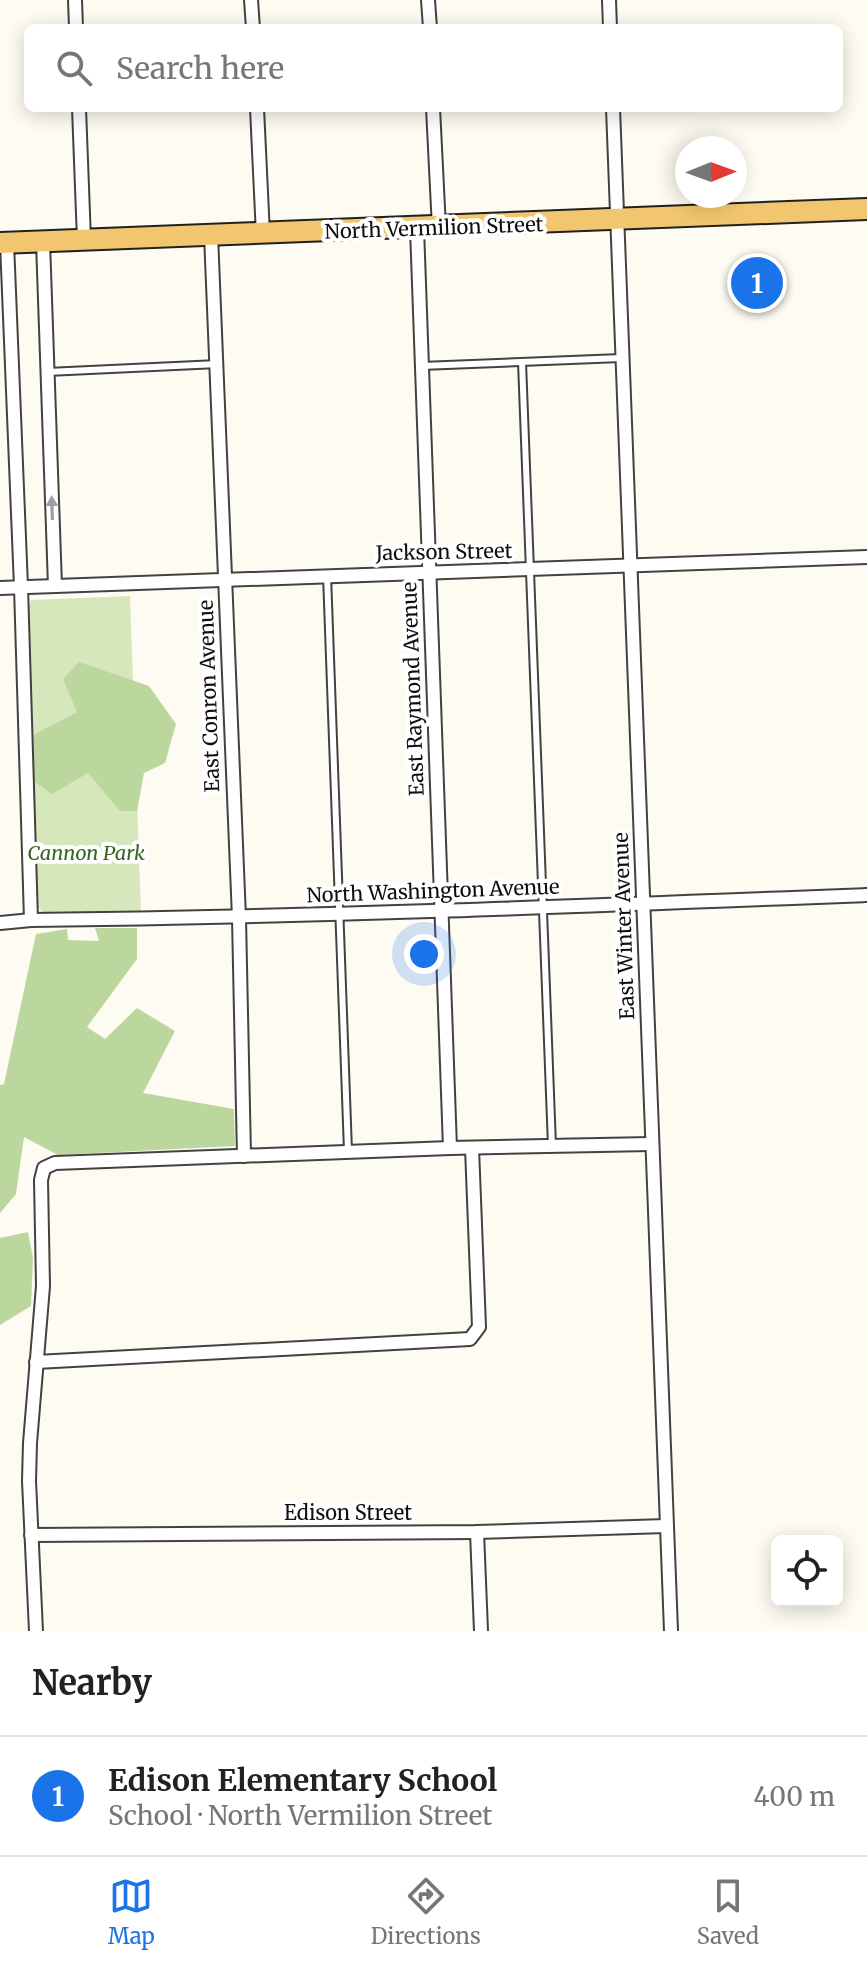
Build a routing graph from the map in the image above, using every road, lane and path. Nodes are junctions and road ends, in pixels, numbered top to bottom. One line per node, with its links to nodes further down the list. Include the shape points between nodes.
1 (75, 0): 5 (street)
2 (251, 0): 6 (street)
3 (428, 0): 7 (street)
4 (609, 0): 8 (street)
5 (76, 24)
6 (253, 24)
7 (430, 24)
8 (610, 24)
9 (79, 112): 19 (street)
10 (257, 112): 18 (street)
11 (433, 112): 16 (street)
12 (613, 112): 14 (street, East Winter Avenue)
13 (867, 209): 14 (main road, North Vermilion Street)
14 (616, 220): 16 (main road, North Vermilion Street); 22 (street, East Winter Avenue)
15 (417, 228): 16 (main road, North Vermilion Street); 18 (main road, North Vermilion Street); 25 (street, East Raymond Avenue)
16 (439, 228)
17 (211, 235): 18 (main road, North Vermilion Street); 19 (main road, North Vermilion Street); 24 (street, East Conron Avenue)
18 (263, 235)
19 (84, 240): 20 (main road, North Vermilion Street)
20 (43, 242): 21 (main road, North Vermilion Street); 26 (street)
21 (3, 243): 34 (street)
22 (621, 358): 23 (lane); 28 (street, East Winter Avenue)
23 (522, 362): 25 (lane); 29 (lane)
24 (218, 364): 26 (lane); 32 (street, East Conron Avenue)
25 (421, 366): 30 (street, East Raymond Avenue)
26 (47, 372): 33 (street, one-way to 26)
27 (867, 557): 28 (street, Jackson Street)
28 (630, 566): 29 (street, Jackson Street); 37 (street, East Winter Avenue)
29 (531, 570): 30 (street, Jackson Street); 38 (lane)
30 (429, 572): 31 (street, Jackson Street); 39 (street, East Raymond Avenue)
31 (327, 575): 32 (street, Jackson Street); 40 (lane)
32 (224, 579): 33 (street, Jackson Street); 41 (street, East Conron Avenue)
33 (55, 586): 34 (street, Jackson Street)
34 (21, 587): 35 (street, Jackson Street); 42 (street)
35 (0, 588)
36 (867, 895): 37 (street, North Washington Avenue)
37 (644, 904): 38 (street, North Washington Avenue); 44 (street, East Winter Avenue)
38 (542, 909): 39 (street, North Washington Avenue); 45 (lane)
39 (440, 911): 40 (street, North Washington Avenue); 46 (street, East Raymond Avenue)
40 (339, 913): 41 (street, North Washington Avenue); 48 (lane)
41 (239, 918): 42 (street, North Washington Avenue); 49 (street, East Conron Avenue)
42 (31, 920): 43 (street, North Washington Avenue)
43 (0, 923)
44 (651, 1144): 45 (street); 51 (street, East Winter Avenue)
45 (552, 1146): 47 (street)
46 (450, 1148): 47 (street); 48 (street)
47 (472, 1148): 50 (street, via 479,1327 470,1339)
48 (348, 1153): 49 (street)
49 (244, 1156): 50 (street, via 55,1163 44,1168)
50 (36, 1362): 53 (street)
51 (666, 1526): 52 (street, Edison Street); 56 (street, East Winter Avenue)
52 (477, 1532): 53 (street, Edison Street); 55 (street)
53 (31, 1535): 54 (street)
54 (36, 1631)
55 (481, 1631)
56 (671, 1631)

